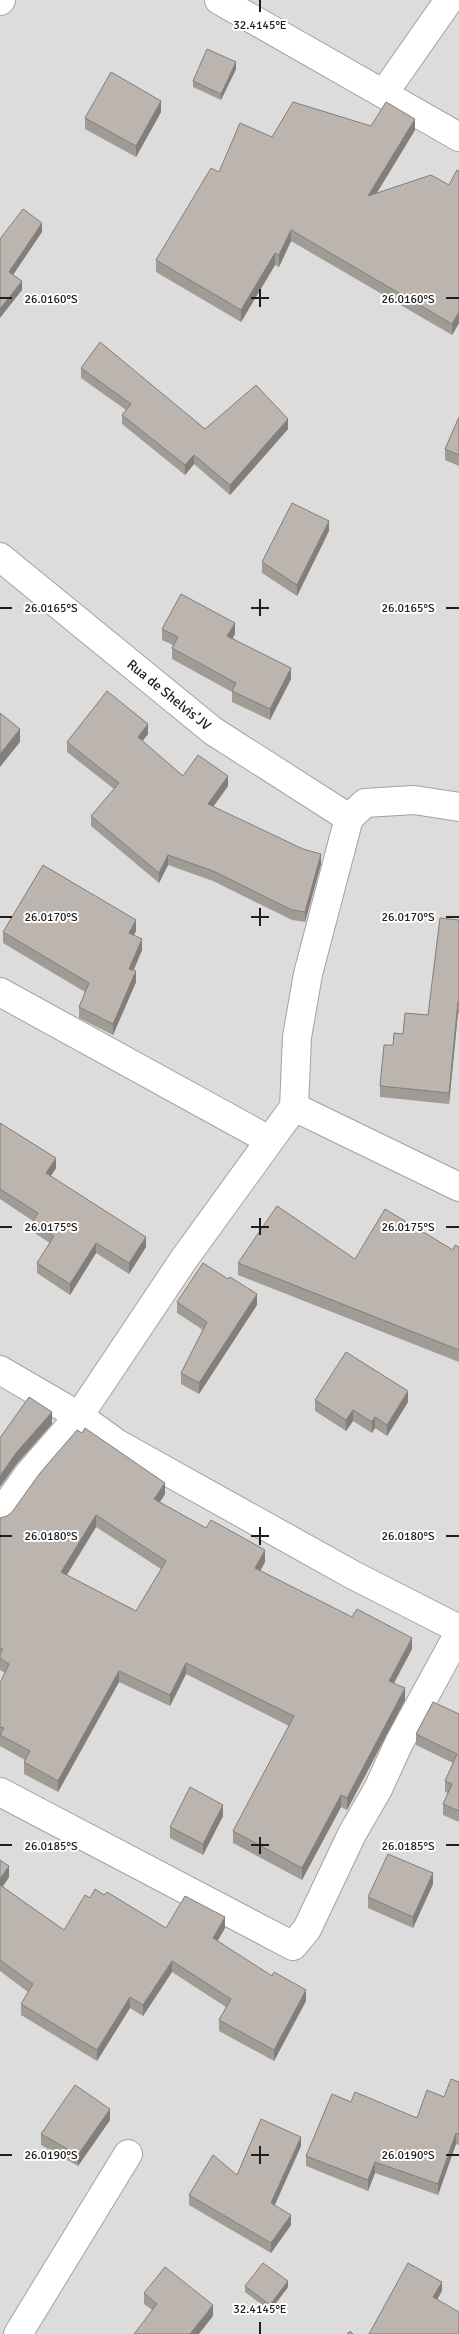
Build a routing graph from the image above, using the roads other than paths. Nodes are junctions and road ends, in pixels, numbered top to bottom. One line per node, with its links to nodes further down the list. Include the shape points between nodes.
1 (219, 0): 3 (street)
2 (449, 0): 3 (street)
3 (384, 93): 4 (street)
4 (459, 137)
5 (0, 557): 7 (street, Rua de Shelvis’JV, via 213,732)
6 (459, 807): 7 (street, via 414,800 365,803)
7 (349, 818): 9 (street, via 308,974 297,1037)
8 (0, 992): 10 (street)
9 (294, 1107): 10 (street); 11 (street)
10 (269, 1140): 13 (street, via 184,1259)
11 (459, 1187)
12 (0, 1370): 13 (street)
13 (79, 1416): 14 (street, via 28,1475); 15 (street, via 118,1444)
14 (0, 1514)
15 (459, 1631): 16 (street, via 352,1834 307,1929 293,1946)
16 (0, 1792)
17 (128, 2154): 18 (street)
18 (18, 2334)

